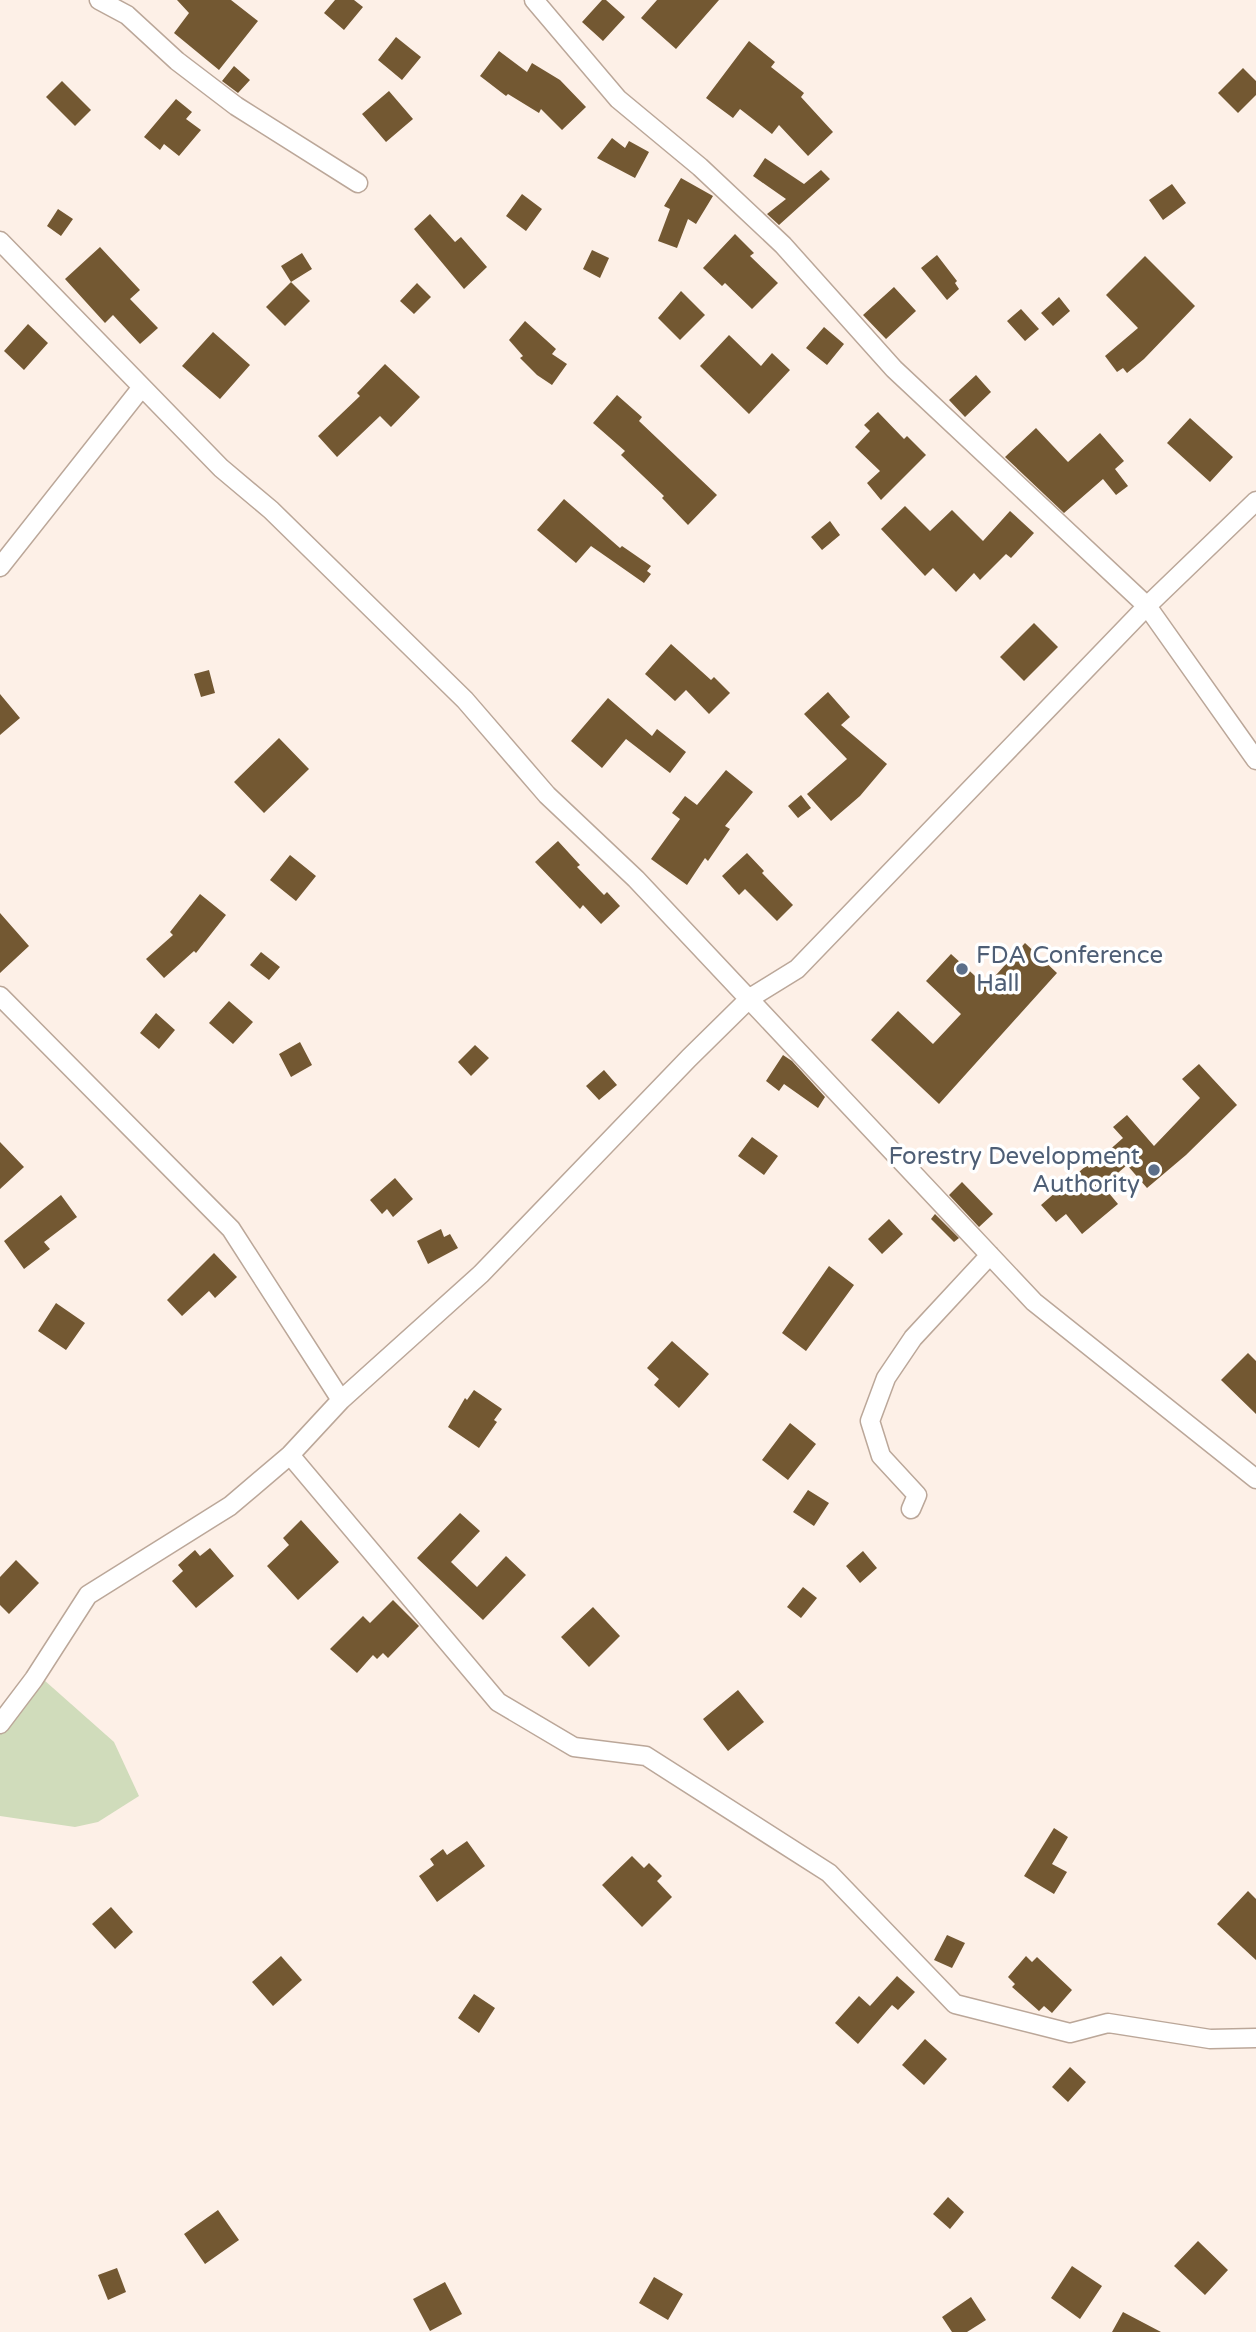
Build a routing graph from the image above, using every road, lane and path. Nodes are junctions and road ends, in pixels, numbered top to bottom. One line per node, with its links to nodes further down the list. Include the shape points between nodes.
1 (99, 0): 3 (street, via 127,15 236,106)
2 (534, 0): 8 (street, via 618,99 783,244 894,369)
3 (358, 183)
4 (0, 241): 5 (street)
5 (142, 387): 7 (street); 11 (street, via 465,700 547,795)
6 (1256, 501): 8 (street)
7 (0, 567)
8 (1147, 606): 9 (street); 11 (street, via 797,968)
9 (1256, 760)
10 (0, 996): 13 (street, via 231,1229)
11 (750, 998): 12 (street); 13 (street, via 481,1273)
12 (990, 1255): 15 (street, via 1034,1302); 16 (street, via 912,1338 886,1378 870,1421 881,1455 917,1495)
13 (341, 1400): 14 (street)
14 (290, 1455): 17 (street, via 230,1506 88,1595); 18 (street, via 498,1702 574,1747 646,1756 829,1873 956,2004 1070,2033 1108,2023 1210,2039)
15 (1256, 1479)
16 (911, 1509)
17 (0, 1724)
18 (1256, 2038)

